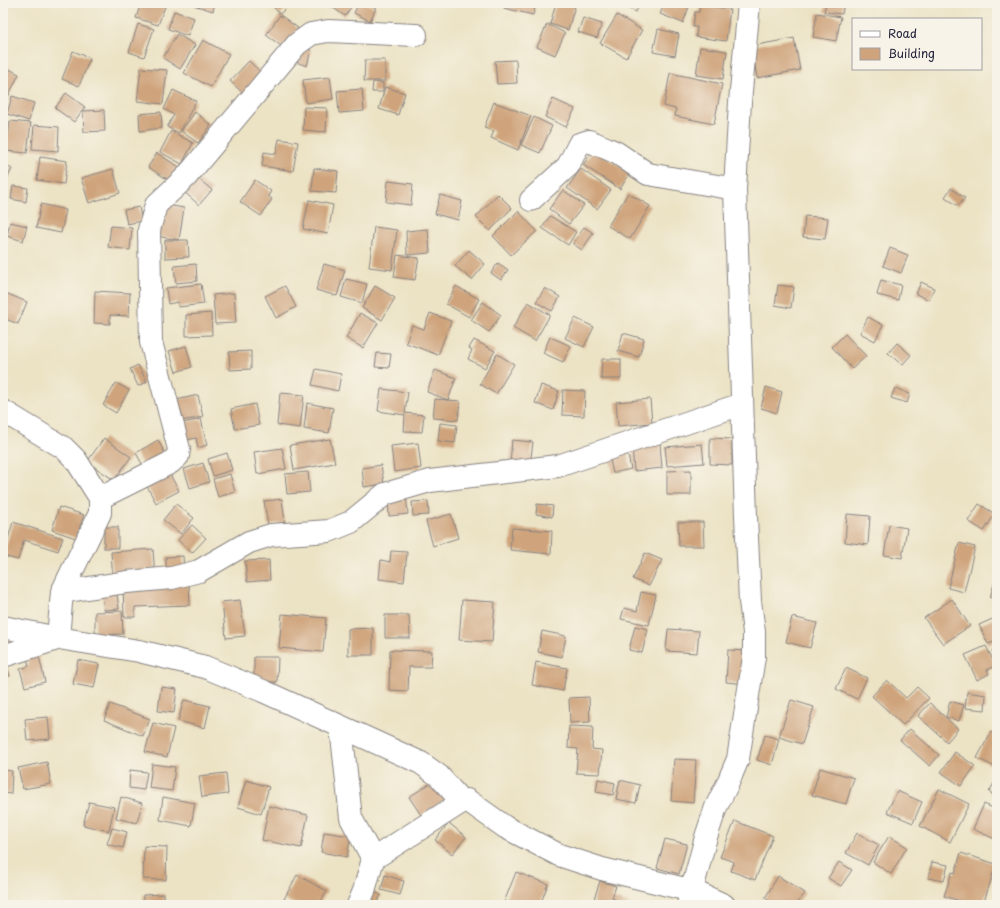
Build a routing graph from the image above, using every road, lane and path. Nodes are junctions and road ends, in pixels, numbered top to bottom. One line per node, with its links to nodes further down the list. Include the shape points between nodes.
1 (748, 3): 3 (street)
2 (416, 36): 7 (street, via 328,31 311,34 297,44 186,177 156,205 149,230 151,342 179,448 178,456 170,463)
3 (735, 189): 4 (street, via 648,174 617,153 589,141 579,144 568,166); 5 (street)
4 (531, 200)
5 (742, 404): 8 (street, via 558,466 430,481 385,494 351,522 329,531 271,535 249,542 199,571 172,578); 15 (street, via 754,657 738,759 716,807)
6 (3, 411): 7 (street, via 64,448 76,460)
7 (100, 498): 8 (street, via 100,512)
8 (62, 592): 10 (street)
9 (3, 627): 10 (street)
10 (58, 638): 11 (street); 12 (street, via 138,651 205,667)
11 (3, 656)
12 (341, 727): 13 (street, via 421,763 439,776); 14 (street, via 351,818)
13 (462, 802): 14 (street); 15 (street, via 467,800 505,828 559,855)
14 (373, 859): 16 (street)
15 (690, 898): 17 (street)
16 (358, 905)
17 (724, 905)

